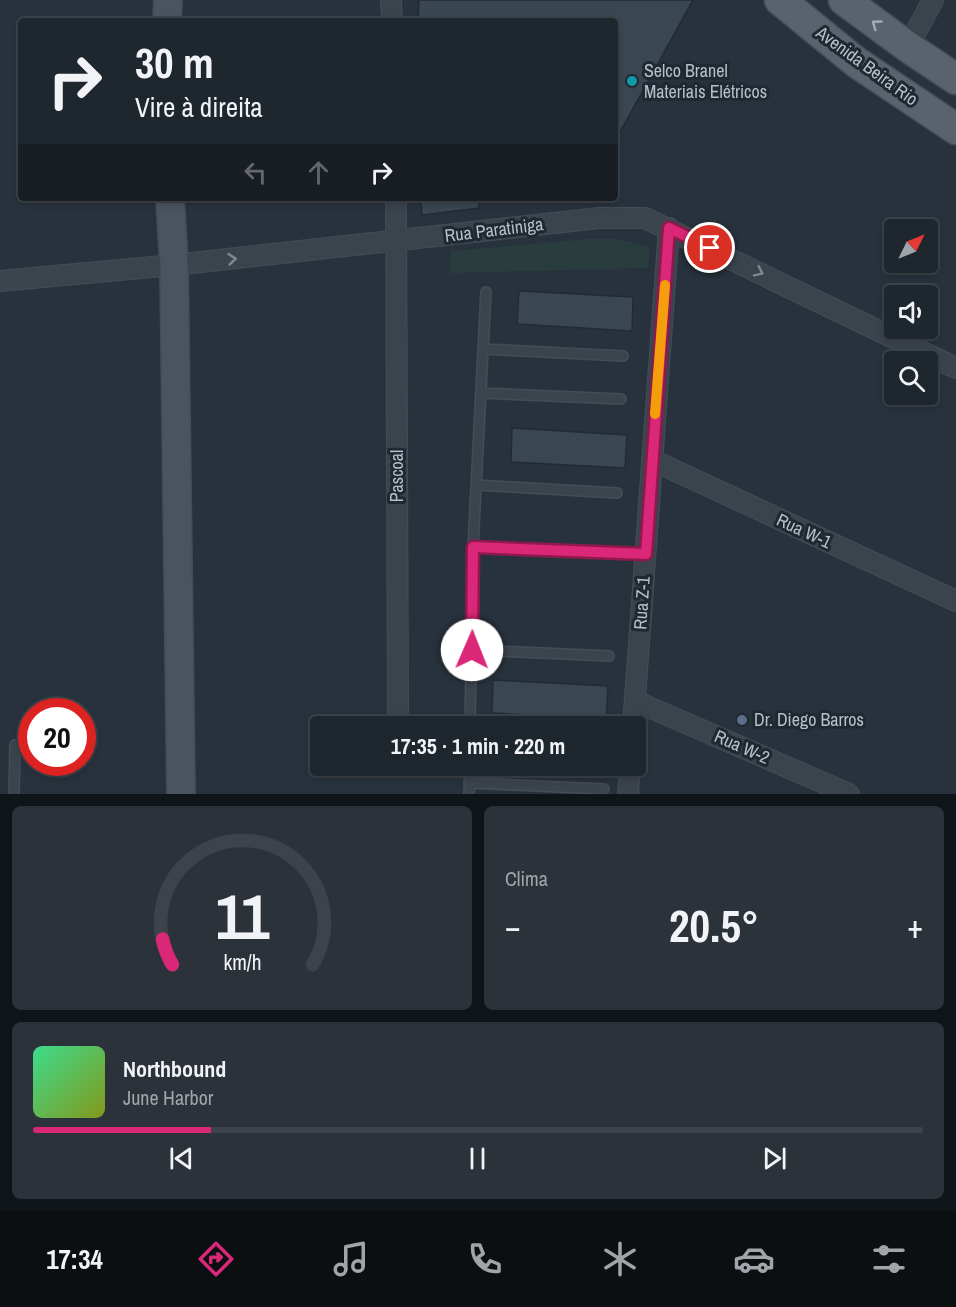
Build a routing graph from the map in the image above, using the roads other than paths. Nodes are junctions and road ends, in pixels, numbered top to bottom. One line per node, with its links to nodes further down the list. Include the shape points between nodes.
1 (168, 0): 6 (street)
2 (391, 0): 7 (street)
3 (780, 0): 9 (main road, Avenida Beira Rio)
4 (844, 0): 8 (main road, one-way to 4)
5 (933, 0): 8 (street)
6 (167, 18)
7 (392, 18)
8 (908, 47): 10 (main road)
9 (856, 62): 11 (main road, via 882,72); 12 (main road, Avenida Beira Rio)
10 (956, 79)
11 (956, 117)
12 (956, 129)
13 (170, 201): 17 (street)
14 (396, 201): 16 (street, Pascoal)
15 (669, 228): 16 (street, Rua Paratiniga, via 645,218 599,218); 22 (street, Rua Paratiniga, one-way to 22); 25 (street, Rua Z-1)
16 (397, 242): 17 (street, Rua Paratiniga, one-way to 16); 34 (street, Pascoal)
17 (174, 265): 18 (street, Rua Paratiniga); 43 (street)
18 (0, 280)
19 (486, 292): 20 (lane)
20 (483, 349): 21 (lane); 23 (lane)
21 (624, 356)
22 (956, 368)
23 (481, 393): 24 (lane); 26 (lane)
24 (621, 399)
25 (652, 460): 29 (street, Rua Z-1); 30 (street, Rua W-1)
26 (476, 485): 27 (lane); 28 (lane)
27 (617, 493)
28 (473, 547): 29 (lane); 31 (lane)
29 (646, 554): 33 (street, Rua Z-1)
30 (956, 601)
31 (472, 650): 32 (lane); 35 (lane)
32 (609, 656)
33 (635, 701): 36 (street, Rua Z-1); 46 (street, Rua W-2)
34 (398, 711)
35 (470, 716)
36 (634, 716)
37 (15, 745): 42 (lane)
38 (469, 776): 40 (lane)
39 (629, 776): 45 (street)
40 (469, 783): 41 (lane); 44 (lane)
41 (604, 789)
42 (14, 794)
43 (181, 794)
44 (469, 794)
45 (628, 794)
46 (849, 794)

